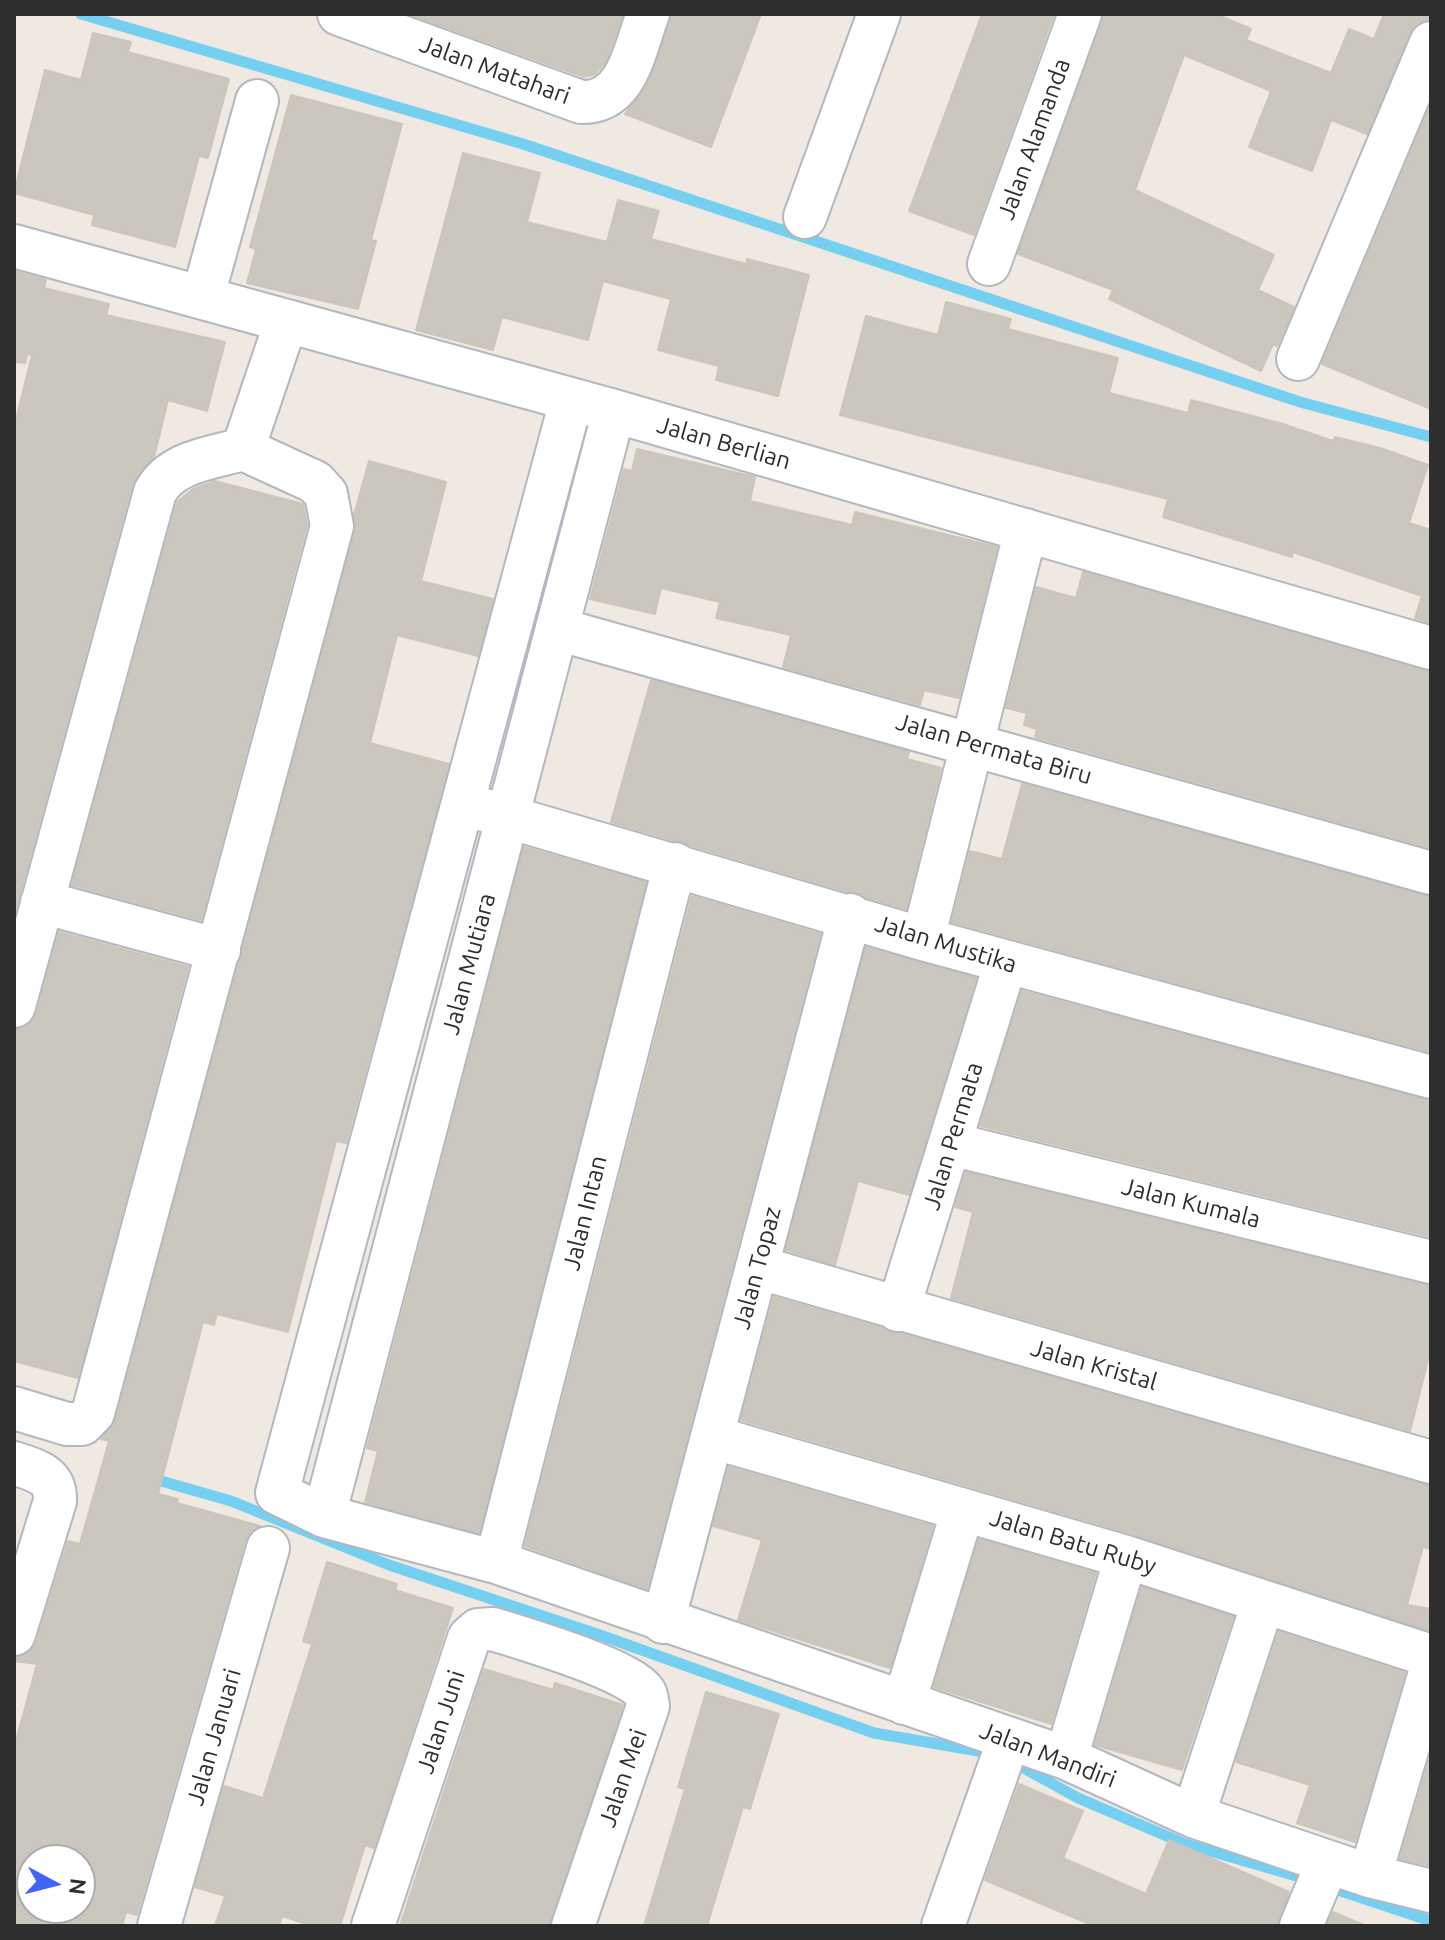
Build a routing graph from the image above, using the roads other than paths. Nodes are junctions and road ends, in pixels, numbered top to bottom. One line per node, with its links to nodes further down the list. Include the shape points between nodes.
1 (339, 14): 2 (street, Jalan Matahari, via 581,102 595,102 621,84)
2 (648, 14)
3 (879, 14): 7 (street)
4 (1080, 14): 9 (street, Jalan Alamanda)
5 (1431, 43): 12 (street)
6 (257, 101): 10 (street)
7 (805, 217)
8 (14, 246): 10 (street, Jalan Berlian)
9 (989, 264)
10 (203, 296): 11 (street, Jalan Berlian)
11 (286, 322): 13 (street, Jalan Berlian); 15 (street)
12 (1298, 359)
13 (571, 401): 14 (street, Jalan Berlian); 20 (street, Jalan Mutiara)
14 (614, 411): 16 (street, Jalan Berlian); 17 (street, Jalan Mutiara)
15 (243, 449): 24 (street, via 175,469 155,492); 27 (street, via 315,482 326,494 332,526)
16 (1026, 530): 18 (street, Jalan Berlian); 19 (street)
17 (557, 629): 19 (street, Jalan Permata Biru); 21 (street, Jalan Mutiara)
18 (1431, 648)
19 (975, 743): 23 (street, Jalan Permata Biru); 26 (street)
20 (463, 804): 21 (street, Jalan Mustika); 39 (street, Jalan Mutiara)
21 (508, 816): 22 (street, Jalan Mustika); 41 (street, Jalan Mutiara)
22 (675, 864): 25 (street, Jalan Mustika); 44 (street, Jalan Intan)
23 (1431, 873)
24 (42, 902): 27 (street); 29 (street)
25 (850, 915): 26 (street, Jalan Mustika); 33 (street, Jalan Topaz)
26 (923, 939): 28 (street, Jalan Mustika)
27 (219, 950): 35 (street, via 93,1413 82,1424 67,1424)
28 (1006, 962): 30 (street, Jalan Mustika); 31 (street, Jalan Permata)
29 (14, 1006)
30 (1431, 1077)
31 (951, 1144): 32 (street, Jalan Kumala); 34 (street, Jalan Permata)
32 (1431, 1262)
33 (757, 1267): 34 (street, Jalan Kristal); 36 (street, Jalan Topaz)
34 (898, 1310): 37 (street, Jalan Kristal)
35 (14, 1408)
36 (712, 1437): 40 (street, Jalan Batu Ruby); 46 (street, Jalan Topaz)
37 (1428, 1449)
38 (14, 1463): 47 (street, via 48,1476 55,1501)
39 (277, 1493): 41 (street, Jalan Mandiri)
40 (963, 1510): 43 (street, Jalan Batu Ruby); 51 (street)
41 (324, 1516): 44 (street, Jalan Mandiri)
42 (268, 1548): 58 (street, Jalan Januari)
43 (1126, 1557): 45 (street, Jalan Batu Ruby); 53 (street)
44 (496, 1562): 46 (street, Jalan Mandiri)
45 (1263, 1603): 48 (street, Jalan Batu Ruby); 54 (street)
46 (663, 1622): 51 (street, Jalan Mandiri)
47 (14, 1634)
48 (1431, 1656)
49 (588, 1661): 59 (street, Jalan Juni, via 493,1629 478,1630 469,1638); 60 (street, Jalan Mei, via 637,1685 648,1706)
50 (1431, 1669): 55 (street)
51 (904, 1703): 52 (street, Jalan Mandiri)
52 (1004, 1752): 53 (street, Jalan Mandiri); 61 (street)
53 (1066, 1758): 54 (street, Jalan Mandiri)
54 (1193, 1816): 56 (street, Jalan Mandiri)
55 (1370, 1876): 56 (street, Jalan Mandiri); 57 (street, Jalan Mandiri)
56 (1316, 1890)
57 (1431, 1891)
58 (159, 1926)
59 (373, 1926)
60 (573, 1926)
61 (943, 1926)

